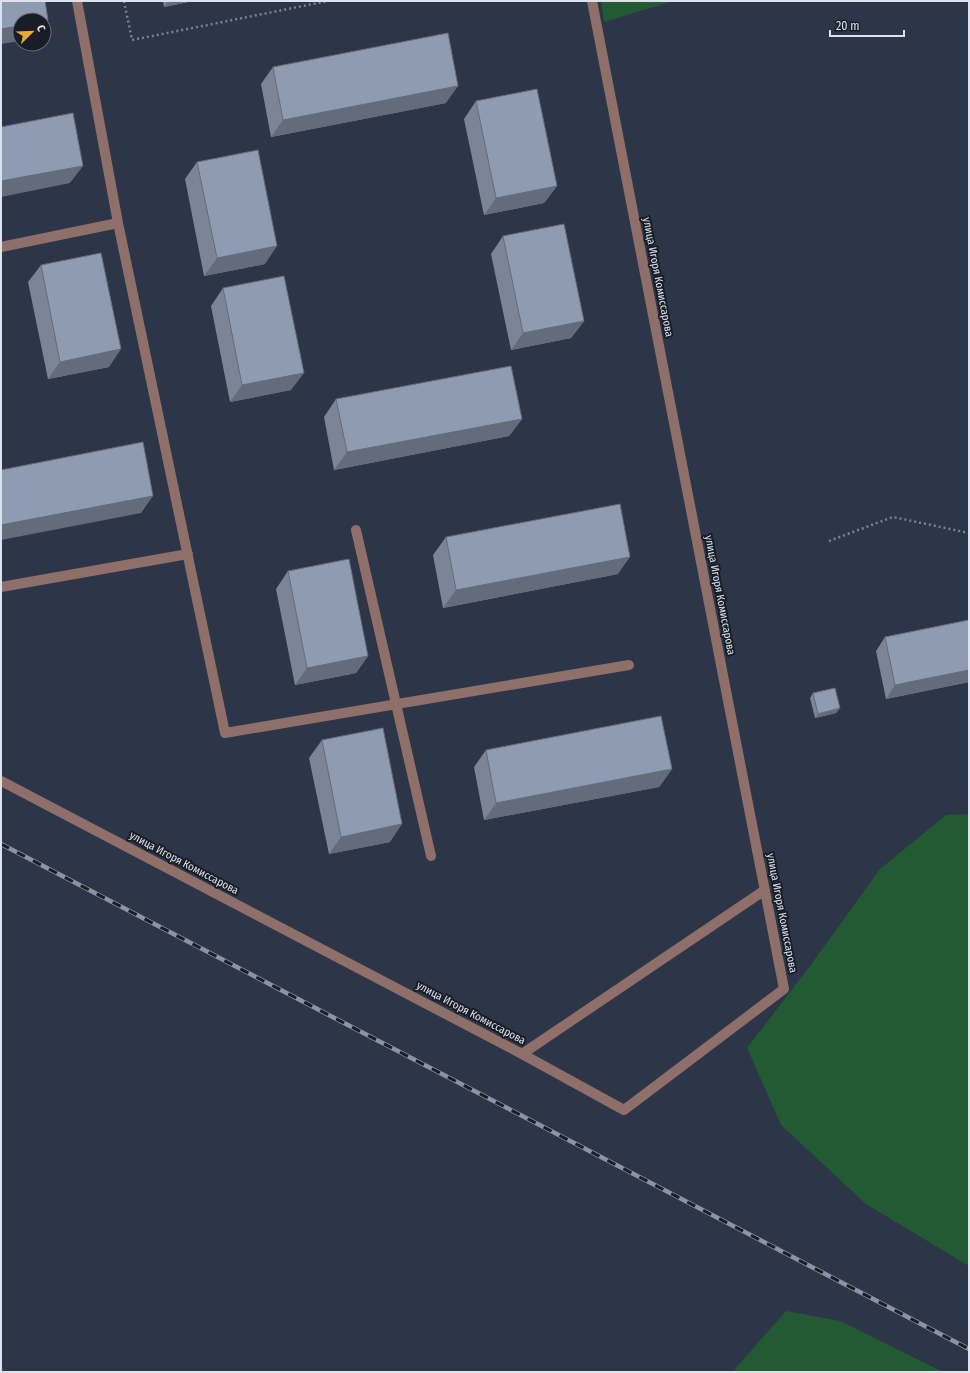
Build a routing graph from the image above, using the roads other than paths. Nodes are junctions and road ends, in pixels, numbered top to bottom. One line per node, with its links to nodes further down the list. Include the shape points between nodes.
1 (76, 1): 3 (street)
2 (592, 1): 12 (street, улица Игоря Комиссарова)
3 (118, 223): 4 (street); 6 (street)
4 (1, 247)
5 (356, 530): 9 (street)
6 (188, 554): 7 (street); 9 (street, via 225,733)
7 (1, 587)
8 (629, 665): 9 (street)
9 (396, 704): 11 (street)
10 (1, 781): 13 (street, улица Игоря Комиссарова)
11 (431, 856)
12 (765, 890): 13 (street); 13 (street, улица Игоря Комиссарова, via 784,989 624,1110)
13 (522, 1054)

